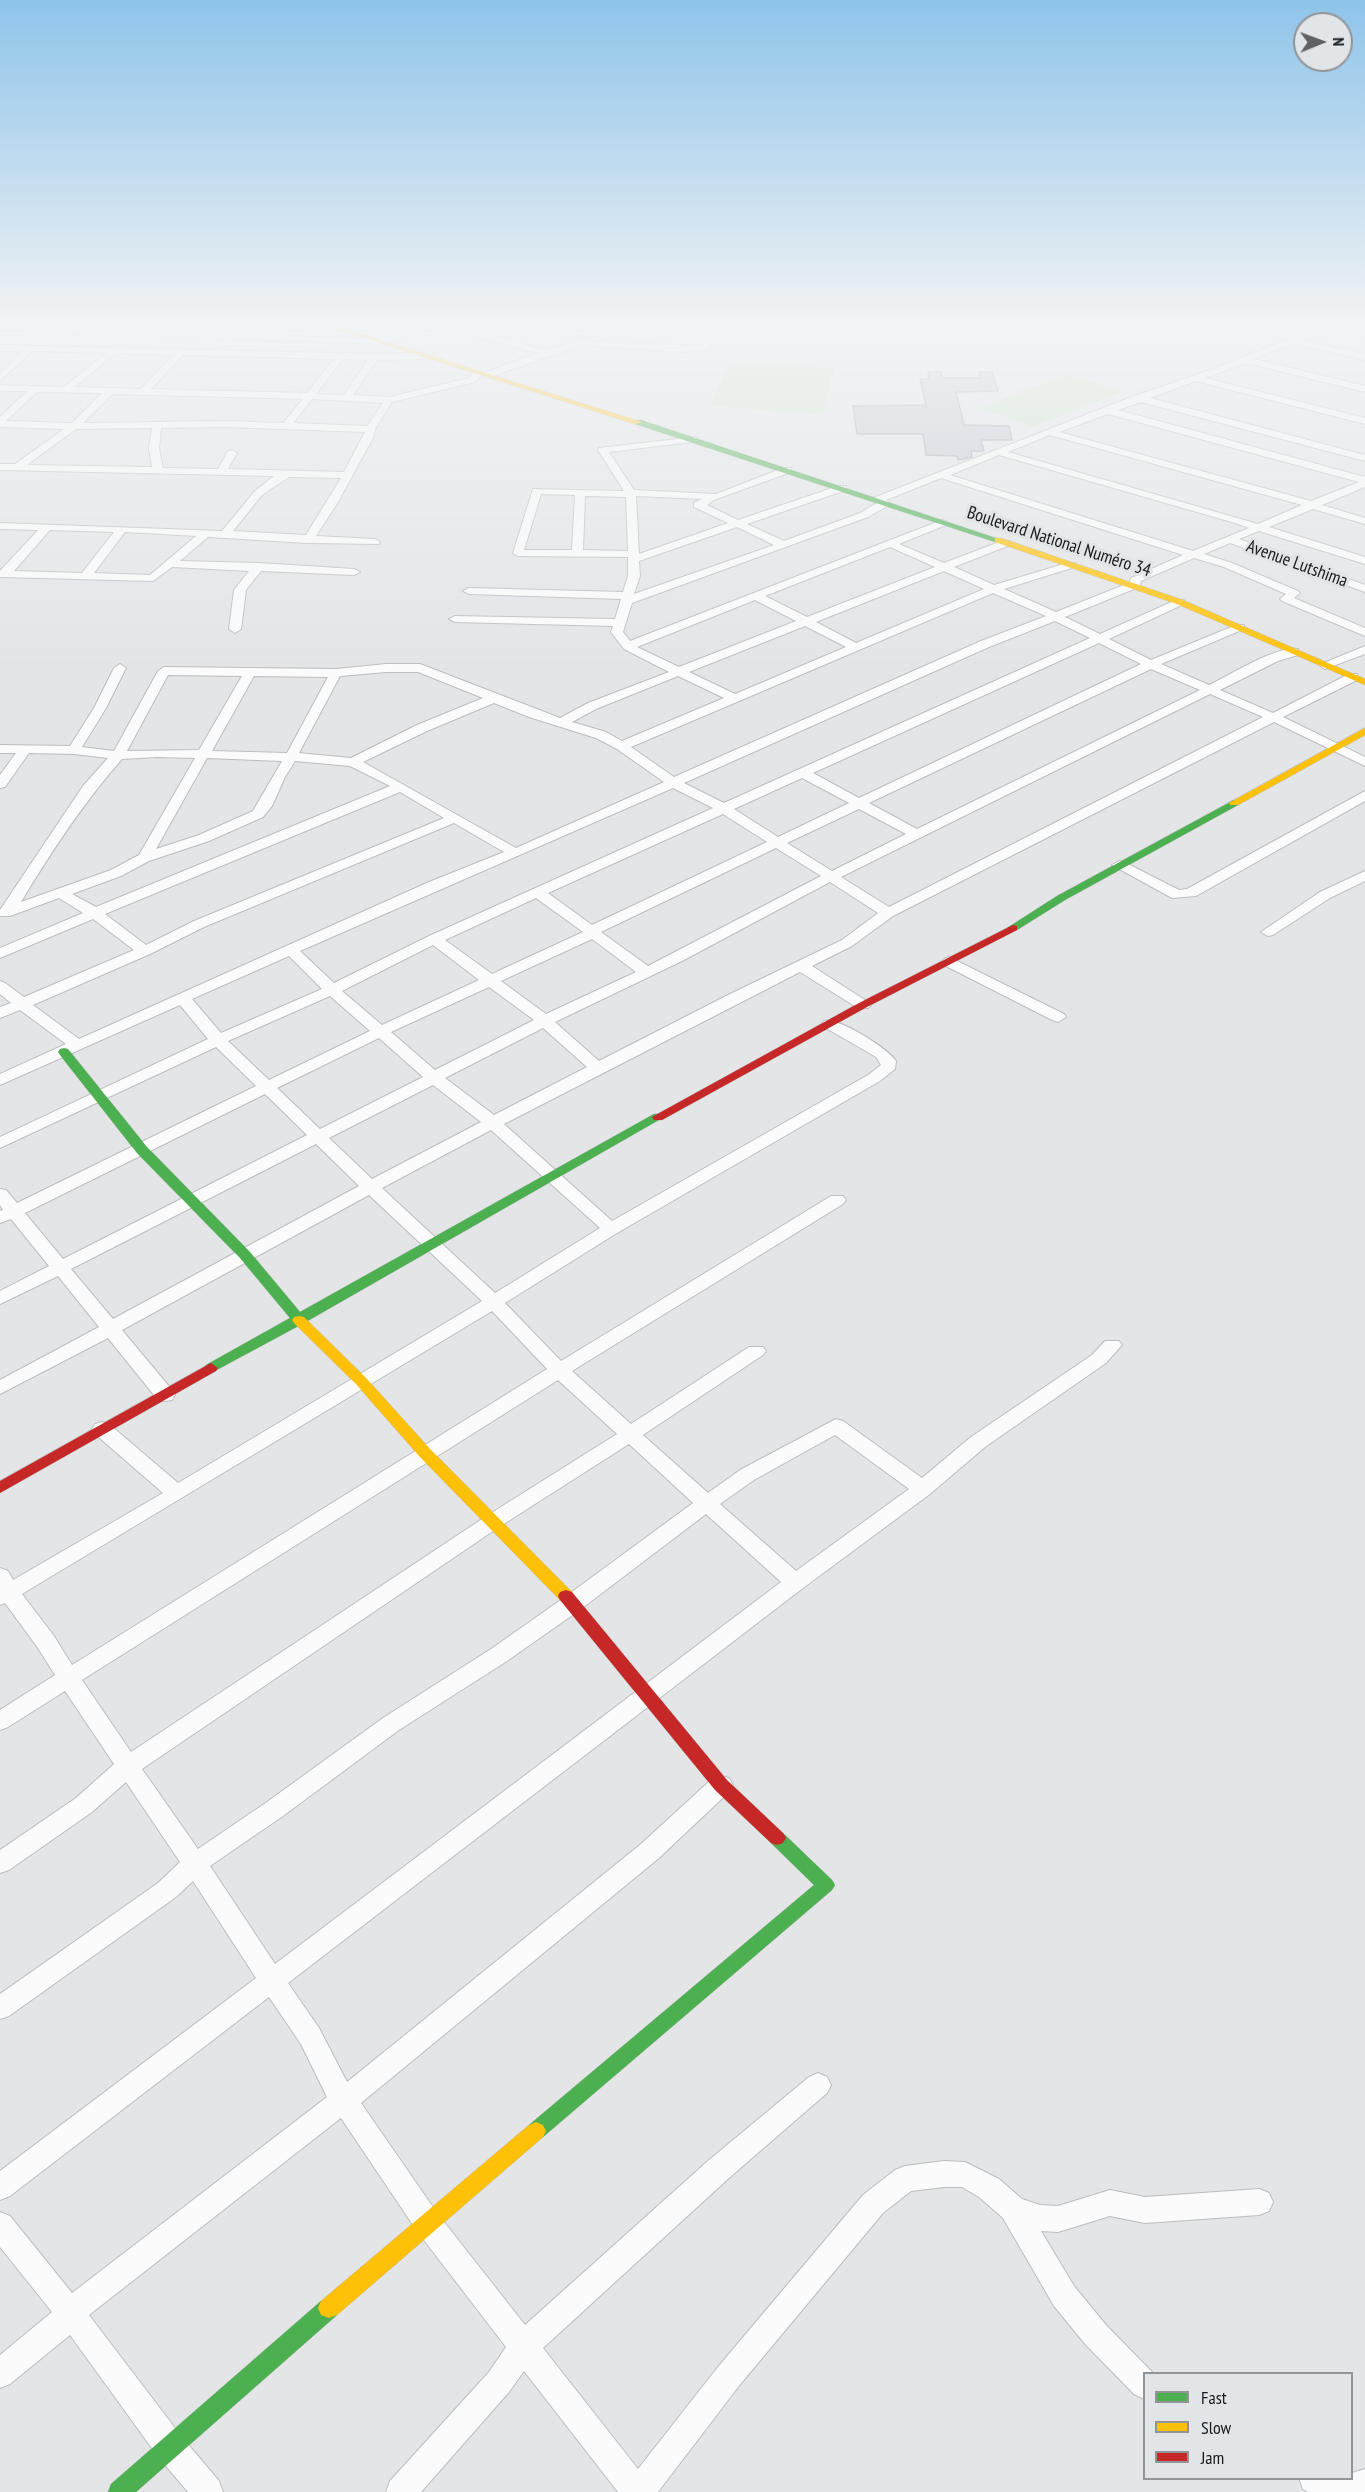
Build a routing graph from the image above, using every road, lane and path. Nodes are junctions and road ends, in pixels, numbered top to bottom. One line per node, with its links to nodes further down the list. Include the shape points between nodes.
1 (54, 440): 14 (street)
2 (155, 440): 15 (street)
3 (367, 440): 19 (street)
4 (682, 440): 23 (street, via 603,450)
5 (696, 440): 16 (street, Boulevard National Numéro 34)
6 (1030, 440): 11 (street)
7 (1079, 440): 27 (street)
8 (1217, 440): 21 (street)
9 (1298, 440): 12 (street)
10 (232, 453): 17 (street)
11 (1001, 453): 20 (street); 33 (street)
12 (1365, 458)
13 (0, 467): 14 (street)
14 (16, 468): 15 (street)
15 (158, 470): 17 (street)
16 (787, 470): 22 (street, Boulevard National Numéro 34); 25 (street)
17 (221, 472): 18 (street)
18 (287, 474): 19 (street); 36 (street, via 258,492)
19 (347, 475): 38 (street)
20 (941, 475): 26 (street); 43 (street)
21 (1365, 481): 27 (street)
22 (842, 488): 26 (street, Boulevard National Numéro 34); 30 (street)
23 (631, 493): 24 (street); 25 (street); 45 (street)
24 (580, 494): 44 (street); 44 (street, via 537,491 518,554)
25 (717, 497): 30 (street, via 698,505)
26 (881, 502): 29 (street, Boulevard National Numéro 34); 42 (street, via 864,515)
27 (1313, 505): 28 (street); 33 (street)
28 (1365, 521)
29 (942, 523): 40 (street, Boulevard National Numéro 34); 41 (street)
30 (739, 524): 42 (street); 45 (street)
31 (0, 526): 32 (street)
32 (47, 527): 34 (street); 52 (street)
33 (1257, 527): 37 (street); 46 (street)
34 (122, 529): 35 (street); 53 (street)
35 (204, 535): 36 (street); 47 (street)
36 (223, 536): 38 (street)
37 (1229, 539): 43 (street); 56 (street, Avenue Lutshima)
38 (308, 540): 39 (street)
39 (375, 542)
40 (1006, 543): 48 (street, Boulevard National Numéro 34); 50 (street)
41 (891, 544): 50 (street); 58 (street)
42 (783, 545): 59 (street)
43 (1194, 554): 54 (street, via 1146,574 1135,580); 67 (street, via 1294,593 1286,599)
44 (577, 555): 45 (street)
45 (634, 557): 59 (street, via 634,576)
46 (1365, 561)
47 (171, 564): 49 (street); 53 (street, via 153,578)
48 (1071, 565): 54 (street, Boulevard National Numéro 34); 55 (street)
49 (259, 566): 51 (street); 66 (street, via 240,590)
50 (944, 566): 55 (street); 63 (street)
51 (354, 572)
52 (3, 574): 53 (street)
53 (85, 577)
54 (1135, 585): 60 (street, Boulevard National Numéro 34); 61 (street)
55 (993, 588): 61 (street); 70 (street)
56 (1365, 589)
57 (469, 591): 59 (street)
58 (755, 596): 63 (street); 69 (street)
59 (627, 599): 64 (street)
60 (1180, 602): 65 (street, Boulevard National Numéro 34); 68 (street)
61 (1054, 616): 68 (street); 97 (street)
62 (454, 619): 64 (street)
63 (805, 621): 70 (street); 77 (street)
64 (619, 623): 69 (street, via 618,632)
65 (1240, 627): 72 (street, Boulevard National Numéro 34); 73 (street)
66 (235, 628)
67 (1365, 632)
68 (1099, 638): 73 (street); 96 (street)
69 (628, 646): 77 (street)
70 (858, 648): 82 (street)
71 (1365, 650): 74 (street)
72 (1294, 651): 74 (street, Boulevard National Numéro 34); 80 (street)
73 (1152, 664): 80 (street); 101 (street)
74 (1325, 665): 79 (street, Boulevard National Numéro 34)
75 (120, 668): 90 (street)
76 (251, 671): 78 (street); 91 (street, via 164,671); 92 (street)
77 (679, 672): 82 (street); 84 (street)
78 (336, 673): 81 (street, via 420,668); 93 (street)
79 (1359, 679): 83 (street)
80 (1209, 689): 83 (street); 104 (street)
81 (494, 698): 84 (street); 94 (street)
82 (734, 698): 86 (street)
83 (1273, 717): 87 (street); 114 (street)
84 (562, 722): 86 (street)
85 (1365, 731): 87 (street)
86 (622, 746): 97 (street)
87 (1336, 747): 95 (street); 108 (street)
88 (0, 749): 89 (street)
89 (25, 750): 90 (street); 98 (street)
90 (74, 750): 91 (street)
91 (118, 755): 92 (street); 115 (street, via 88,789)
92 (204, 756): 93 (street); 107 (street)
93 (291, 758): 94 (street); 107 (street, via 258,814)
94 (353, 762): 99 (street)
95 (1365, 762)
96 (802, 773): 101 (street); 102 (street)
97 (675, 783): 102 (street); 106 (street)
98 (0, 784)
99 (400, 787): 103 (street); 113 (street)
100 (1365, 795): 108 (street, via 1183,896)
101 (859, 804): 104 (street); 105 (street)
102 (722, 807): 105 (street); 111 (street, via 708,817)
103 (453, 819): 106 (street); 120 (street, via 200,924)
104 (916, 834): 110 (street)
105 (777, 842): 110 (street); 116 (street)
106 (515, 853): 119 (street)
107 (144, 858): 112 (street)
108 (1119, 865): 122 (street)
109 (1365, 874): 117 (street)
110 (830, 876): 114 (street); 124 (street)
111 (538, 892): 116 (street); 118 (street)
112 (60, 894): 113 (street); 115 (street)
113 (93, 912): 120 (street); 121 (street)
114 (888, 913): 123 (street, via 847,943)
115 (4, 914)
116 (593, 930): 124 (street); 125 (street, via 588,936)
117 (1268, 932)
118 (434, 939): 125 (street); 127 (street)
119 (290, 949): 127 (street); 128 (street)
120 (145, 951): 129 (street)
121 (0, 953)
122 (949, 962): 130 (street); 132 (street)
123 (800, 965): 130 (street); 138 (street)
124 (645, 972): 133 (street)
125 (489, 980): 133 (street); 135 (street)
126 (0, 986): 129 (street)
127 (332, 990): 135 (street); 136 (street)
128 (183, 998): 136 (street); 137 (street)
129 (22, 1004): 131 (street); 137 (street)
130 (863, 1005): 134 (street)
131 (0, 1013)
132 (1058, 1017)
133 (545, 1021): 138 (street); 139 (street)
134 (830, 1024): 147 (street); 153 (street, via 882,1054 889,1066)
135 (381, 1031): 139 (street); 141 (street)
136 (218, 1040): 141 (street); 142 (street)
137 (71, 1048): 140 (street); 142 (street)
138 (598, 1069): 143 (street)
139 (433, 1077): 143 (street); 144 (street)
140 (0, 1080)
141 (267, 1087): 144 (street); 146 (street)
142 (101, 1096): 145 (street); 146 (street)
143 (493, 1123): 147 (street); 148 (street)
144 (317, 1136): 148 (street); 151 (street)
145 (0, 1143)
146 (142, 1150): 151 (street); 152 (street)
147 (552, 1175): 153 (street); 154 (street)
148 (370, 1187): 154 (street); 155 (street)
149 (0, 1194): 152 (street)
150 (837, 1200): 163 (street)
151 (192, 1201): 155 (street); 156 (street)
152 (7, 1214): 156 (street)
153 (611, 1229): 158 (street)
154 (429, 1244): 158 (street); 159 (street)
155 (245, 1255): 159 (street); 160 (street)
156 (60, 1268): 157 (street); 160 (street)
157 (0, 1298)
158 (494, 1302): 163 (street); 164 (street)
159 (298, 1319): 164 (street); 166 (street)
160 (111, 1328): 165 (street); 166 (street)
161 (1112, 1345): 171 (street, via 1099,1359 978,1442)
162 (756, 1351): 168 (street)
163 (559, 1370): 168 (street); 169 (street)
164 (361, 1381): 169 (street); 172 (street)
165 (0, 1388)
166 (165, 1395): 167 (street)
167 (102, 1429): 170 (street); 172 (street)
168 (631, 1434): 173 (street); 174 (street)
169 (425, 1453): 174 (street); 178 (street)
170 (0, 1488)
171 (923, 1489): 173 (street, via 836,1426 747,1475); 175 (street)
172 (176, 1493): 176 (street)
173 (707, 1503): 175 (street); 177 (street)
174 (492, 1522): 177 (street); 181 (street)
175 (795, 1582): 179 (street)
176 (3, 1588): 178 (street, via 46,1642)
177 (573, 1603): 179 (street); 184 (street, via 391,1724)
178 (68, 1678): 180 (street); 181 (street)
179 (647, 1696): 182 (street); 185 (street)
180 (0, 1721)
181 (127, 1767): 183 (street, via 84,1805); 184 (street)
182 (721, 1785): 188 (street, via 650,1851); 192 (street, via 826,1886)
183 (0, 1863)
184 (194, 1864): 185 (street); 186 (street, via 167,1890)
185 (271, 1980): 188 (street, via 310,2036); 189 (street)
186 (0, 2008)
187 (818, 2085): 195 (street)
188 (343, 2101): 192 (street); 194 (street)
189 (0, 2187)
190 (1259, 2202): 191 (street, via 1145,2210 1110,2203 1058,2219)
191 (1013, 2210): 197 (street, via 1064,2296); 204 (street, via 989,2188 965,2175 905,2179 873,2204)
192 (427, 2222): 195 (street); 198 (street)
193 (0, 2225): 194 (street)
194 (70, 2312): 196 (street); 198 (street)
195 (524, 2346): 203 (street, via 499,2382); 204 (street)
196 (0, 2374)
197 (1143, 2383)
198 (170, 2447): 201 (street); 202 (street)
199 (1317, 2480): 200 (street, via 1336,2492)
200 (1365, 2484)
201 (119, 2492)
202 (208, 2492)
203 (402, 2492)
204 (638, 2492)

